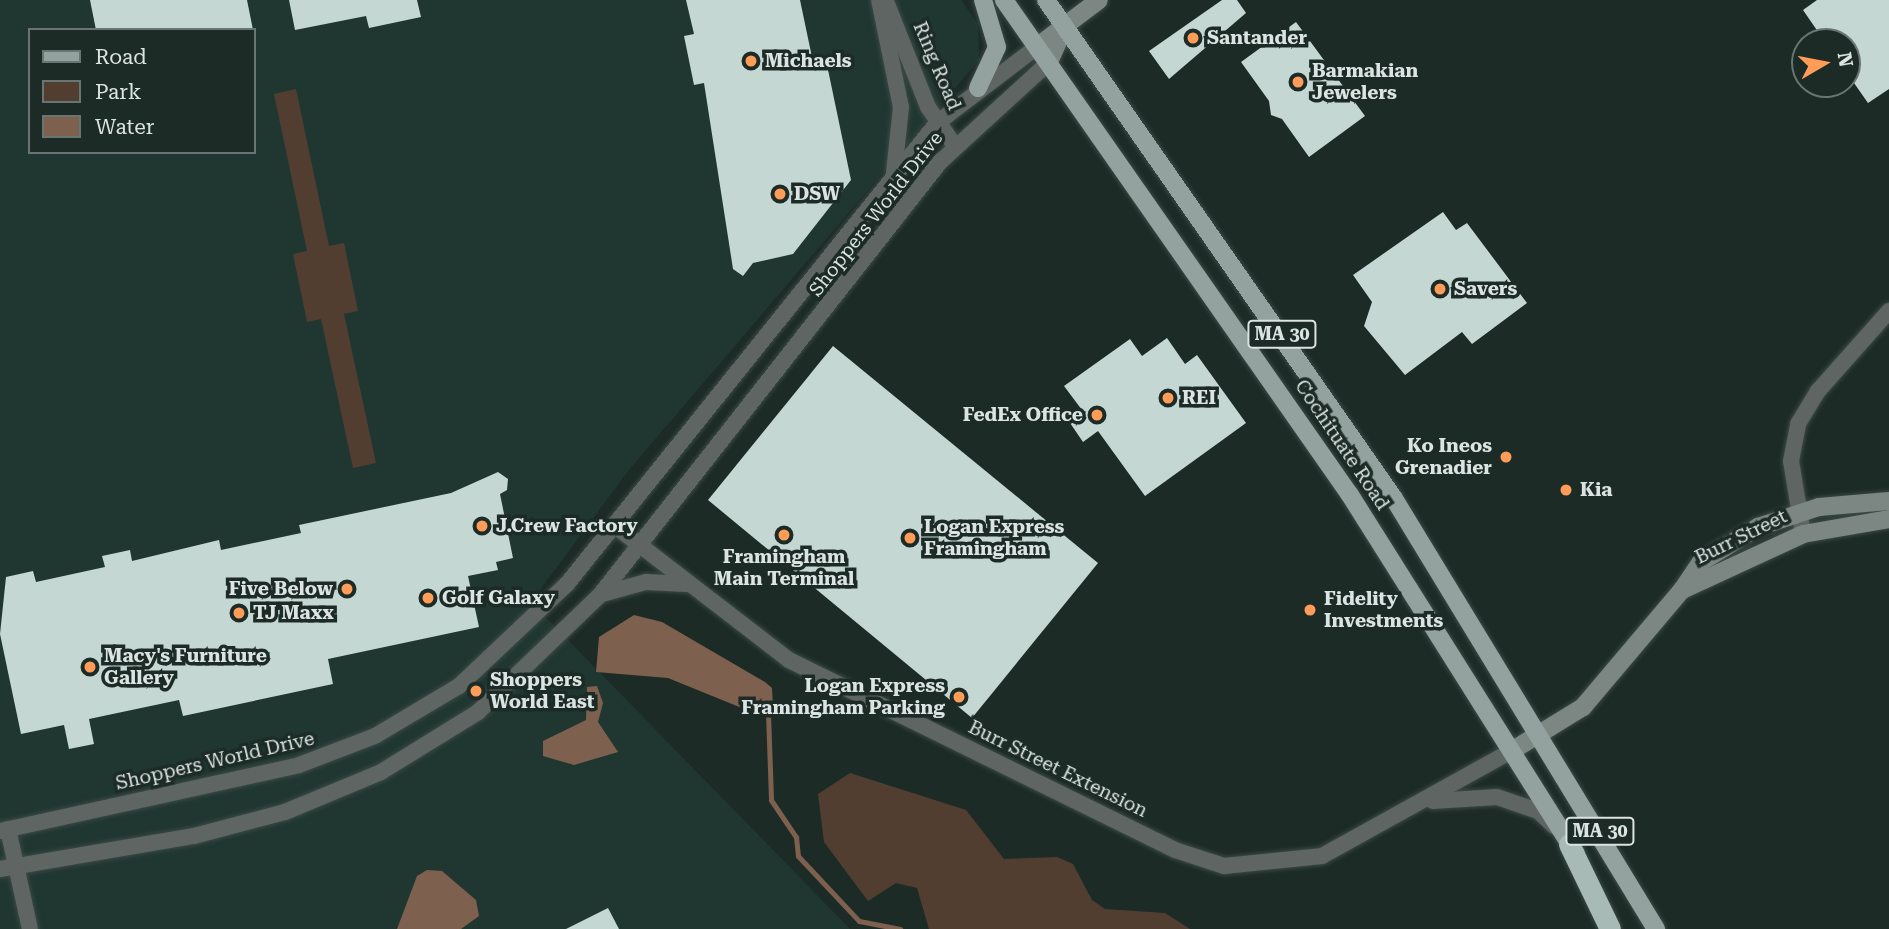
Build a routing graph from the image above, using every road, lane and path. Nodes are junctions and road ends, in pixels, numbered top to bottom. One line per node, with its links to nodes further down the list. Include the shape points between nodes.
1 (882, 0): 10 (street, Ring Road); 12 (street, Ring Road, via 902,120)
2 (983, 0): 9 (main road, via 997,47)
3 (1004, 0): 7 (main road, Cochituate Road / MA 30)
4 (1045, 0): 6 (main road, Cochituate Road / MA 30)
5 (1099, 0): 6 (street)
6 (1065, 26): 7 (street, Shoppers World Drive); 8 (street, Shoppers World Drive); 23 (main road, Cochituate Road / MA 30, via 1355,439)
7 (1038, 46): 8 (main road, Cochituate Road / MA 30); 9 (street, Shoppers World Drive)
8 (1049, 62): 11 (street, Shoppers World Drive); 24 (main road, Cochituate Road / MA 30, via 1316,444)
9 (978, 88): 10 (street, Shoppers World Drive)
10 (937, 123): 11 (street, Ring Road); 12 (street, Shoppers World Drive)
11 (955, 146): 19 (street, Shoppers World Drive)
12 (889, 184): 17 (street, Shoppers World Drive)
13 (1889, 310): 15 (street, Burr Street, via 1818,391 1798,424 1791,461)
14 (1889, 501): 15 (street)
15 (1798, 513): 18 (street, Burr Street); 21 (street, via 1720,548)
16 (1889, 519): 18 (street)
17 (615, 526): 19 (street, Burr Street Extension); 26 (street, Shoppers World Drive, via 502,651 443,697 375,736 272,772)
18 (1803, 534): 21 (street, Burr Street)
19 (639, 545): 20 (street, Burr Street Extension); 22 (street, Shoppers World Drive)
20 (687, 584): 22 (street, via 646,582); 25 (street, Burr Street Extension, via 789,660 1187,856 1224,866 1290,863 1322,856)
21 (1682, 590): 23 (street, Burr Street, via 1583,707)
22 (600, 595): 28 (street, Shoppers World Drive, via 486,705 362,781 228,829)
23 (1542, 734): 24 (street, Burr Street); 32 (main road, Cochituate Road / MA 30)
24 (1513, 750): 25 (street, Burr Street Extension); 27 (main road, Cochituate Road / MA 30)
25 (1407, 809): 27 (street, via 1453,797 1497,797 1538,811)
26 (4, 830): 28 (street)
27 (1569, 844): 30 (highway); 31 (main road, Cochituate Road / MA 30)
28 (8, 868): 29 (street)
29 (30, 929)
30 (1610, 929)
31 (1621, 929)
32 (1656, 929)

